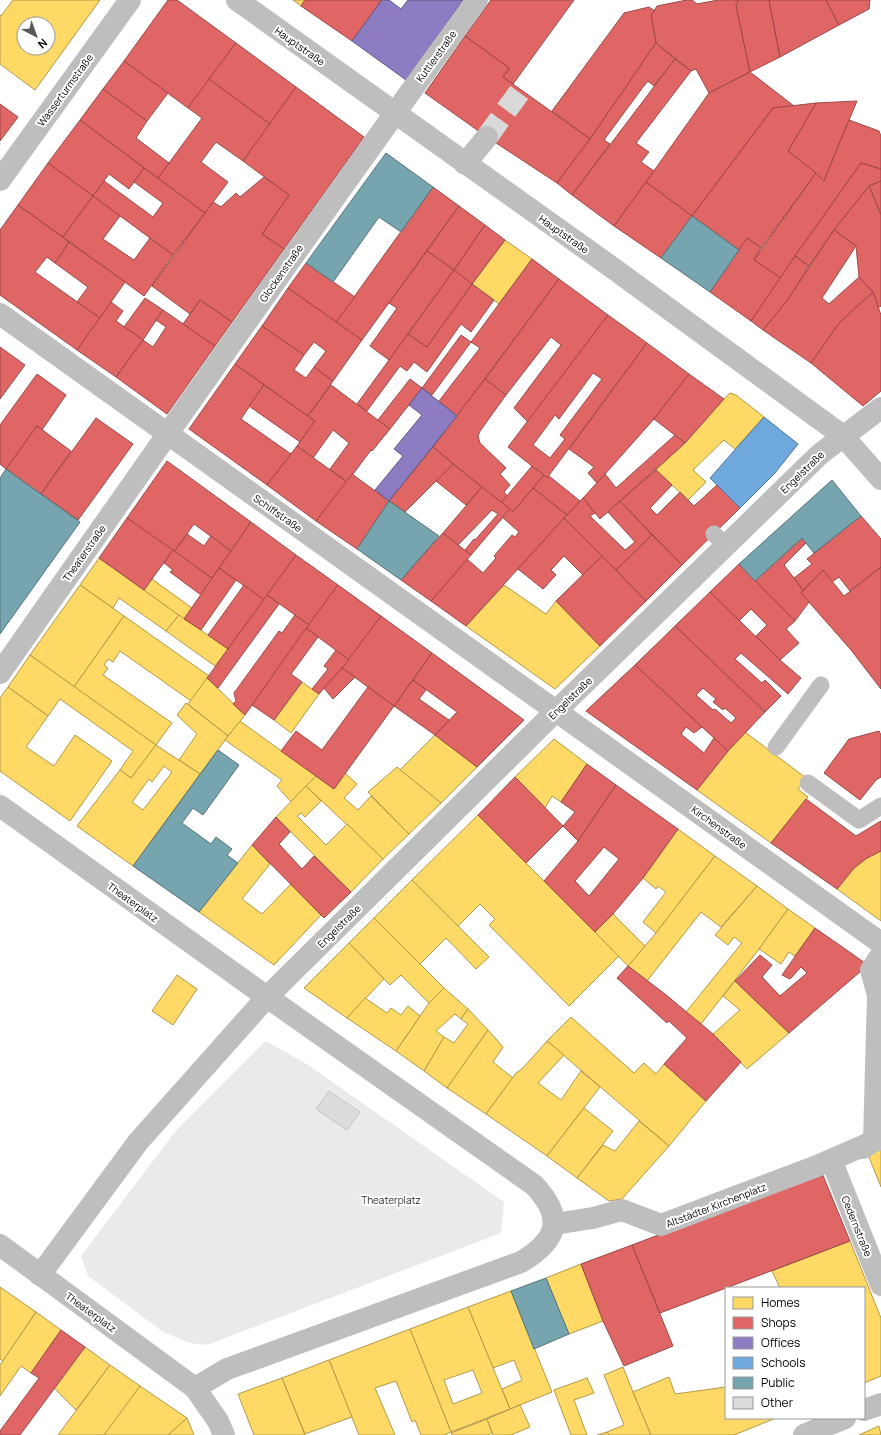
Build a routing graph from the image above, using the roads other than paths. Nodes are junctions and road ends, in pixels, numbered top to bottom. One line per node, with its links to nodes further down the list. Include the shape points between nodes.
1 (130, 0): 7 (street, Wasserturmstraße)
2 (237, 0): 4 (street, Hauptstraße)
3 (478, 0): 4 (street, Kuttlerstraße)
4 (395, 112): 6 (street, Hauptstraße); 10 (street, Glockenstraße)
5 (487, 137): 6 (street)
6 (465, 164): 11 (street, Hauptstraße)
7 (0, 180)
8 (0, 314): 10 (street, Schiffstraße)
9 (881, 408): 11 (street, Engelstraße)
10 (167, 434): 13 (street, Theaterstraße); 15 (street, Schiffstraße)
11 (843, 436): 12 (street, Hauptstraße); 15 (street, Engelstraße, via 720,540)
12 (881, 479)
13 (0, 673)
14 (821, 685): 16 (lane)
15 (556, 711): 20 (street, Kirchenstraße); 22 (street, Engelstraße)
16 (776, 747)
17 (808, 784): 19 (lane, via 859,820)
18 (0, 806): 22 (street, Theaterplatz)
19 (881, 806)
20 (881, 943)
21 (881, 955): 23 (street, via 871,970 878,995)
22 (267, 997): 24 (street, Theaterplatz, via 534,1186 549,1204); 26 (street, via 138,1142)
23 (878, 1139): 24 (street, Altstädter Kirchenplatz, via 817,1166 661,1225 622,1210); 27 (street, Cedernstraße, via 834,1167)
24 (554, 1224): 28 (street, via 545,1244 521,1262 227,1369)
25 (0, 1245): 26 (street, Theaterplatz)
26 (40, 1275): 28 (street, Theaterplatz)
27 (881, 1285)
28 (195, 1388): 32 (street, Theaterplatz, via 218,1421)
29 (881, 1404): 30 (street)
30 (865, 1410)
31 (843, 1419): 33 (street)
32 (224, 1435)
33 (804, 1435)

